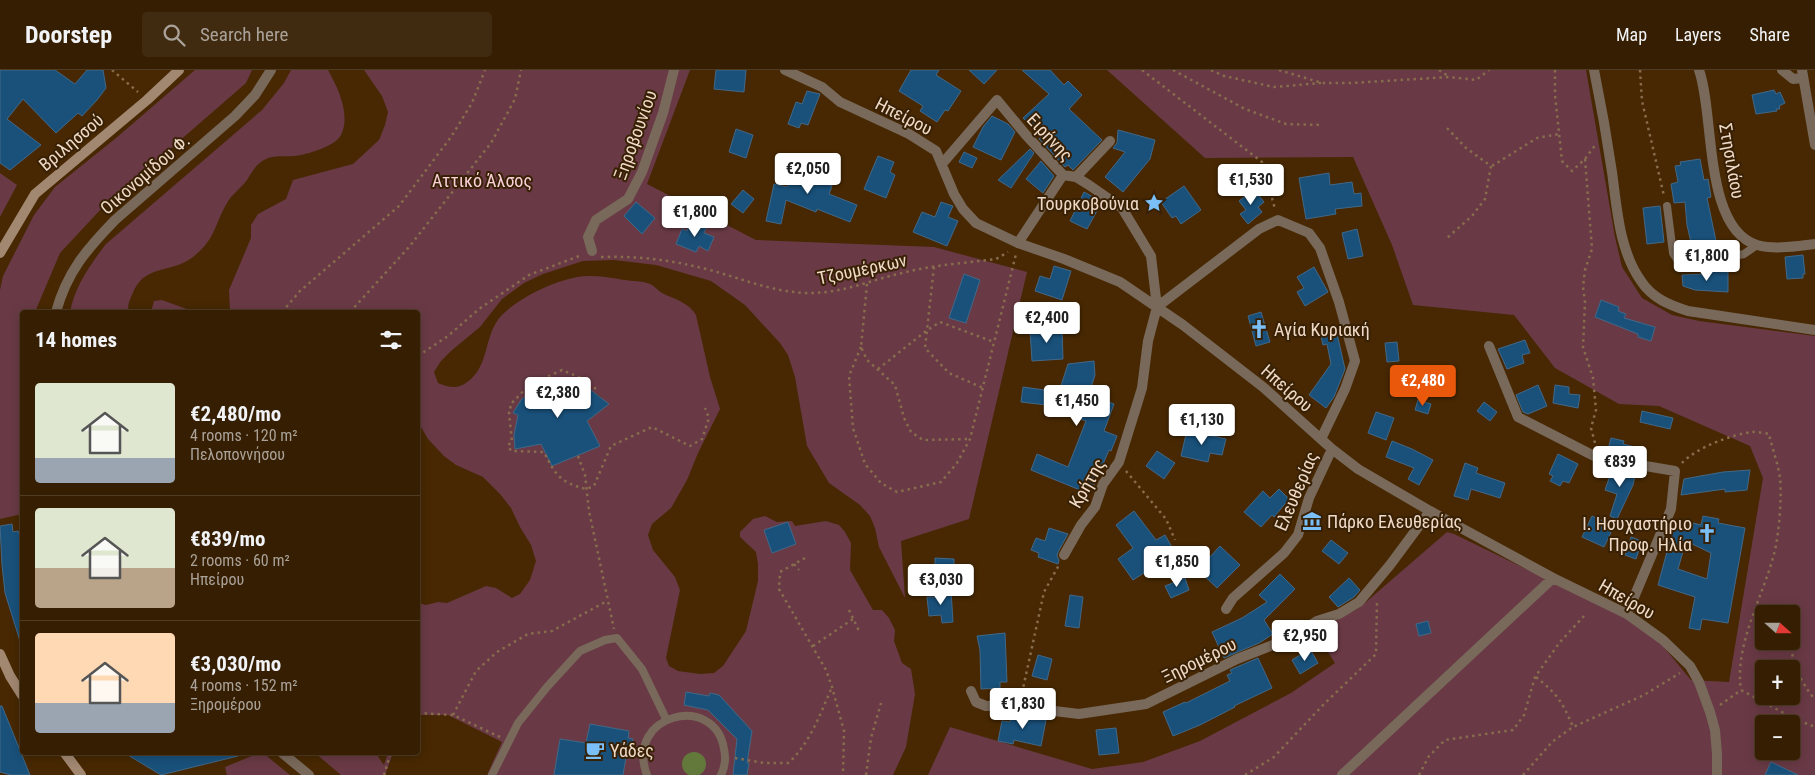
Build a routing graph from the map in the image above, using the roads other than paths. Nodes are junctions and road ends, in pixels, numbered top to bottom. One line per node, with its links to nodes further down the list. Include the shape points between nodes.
1 (179, 70): 19 (main road, Βριλησσού, via 35,194)
2 (271, 70): 21 (street, Οικονομίδου Φ., via 255,95 235,116 97,239 67,280)
3 (674, 70): 18 (street, Ξηροβουνίου, via 642,172 628,198 596,220 588,237)
4 (784, 70): 11 (street, Ηπείρου, via 822,87 840,102 909,134 936,152)
5 (1594, 70): 22 (street, via 1620,224 1631,266 1641,283 1655,297 1688,311)
6 (1699, 70): 17 (street, Στησιλάου, via 1724,211 1737,233)
7 (1782, 70): 8 (street, via 1793,79)
8 (1802, 74): 10 (street)
9 (1110, 141): 13 (street)
10 (1815, 145)
11 (942, 164): 12 (street, Ειρήνης, via 997,100); 15 (street, Ηπείρου, via 954,194 976,223)
12 (1063, 175): 13 (street, Ειρήνης); 15 (street)
13 (1076, 177): 20 (street, Ειρήνης, via 1122,208 1151,256)
14 (1667, 206): 17 (lane, via 1673,253 1680,264 1728,258 1744,254)
15 (1018, 243): 20 (street, Ηπείρου, via 1120,282)
16 (1815, 244): 17 (street, Στησιλάου)
17 (1757, 245)
18 (592, 251)
19 (0, 253)
20 (1157, 307): 24 (street, Ηπείρου, via 1263,387); 24 (street, via 1259,230 1278,220 1309,233 1320,248 1355,361); 27 (street, Κρήτης, via 1148,341 1142,388 1119,462)
21 (57, 310)
22 (1815, 330)
23 (1489, 346): 30 (street, via 1518,417 1598,458 1675,471 1671,509)
24 (1321, 440): 25 (street, Ηπείρου)
25 (1332, 448): 26 (street, Ηπείρου, via 1358,469); 29 (street, Ελευθερίας, via 1309,498 1298,535 1284,554)
26 (1430, 511): 28 (street, Ηπείρου); 32 (street, Ξηρομέρου, via 1359,602 1317,621 1286,640 1237,659 1146,704 1079,714 1019,705 986,706 976,702)
27 (1064, 554)
28 (1554, 578): 30 (street, Ηπείρου); 42 (street)
29 (1226, 609)
30 (1627, 614): 43 (street, Ηπείρου, via 1663,640 1690,666 1699,682 1715,730)
31 (0, 654): 33 (main road)
32 (971, 691)
33 (20, 692)
34 (666, 719): 39 (lane, via 642,669 617,638 605,640 580,651 547,687 524,715); 40 (lane, via 647,738 643,765); 41 (lane, via 679,715 694,716 717,731 724,743 726,757)
35 (66, 755): 37 (main road)
36 (285, 755): 38 (street)
37 (81, 775)
38 (309, 775)
39 (492, 775)
40 (647, 775)
41 (721, 775)
42 (1342, 775)
43 (1717, 775)

